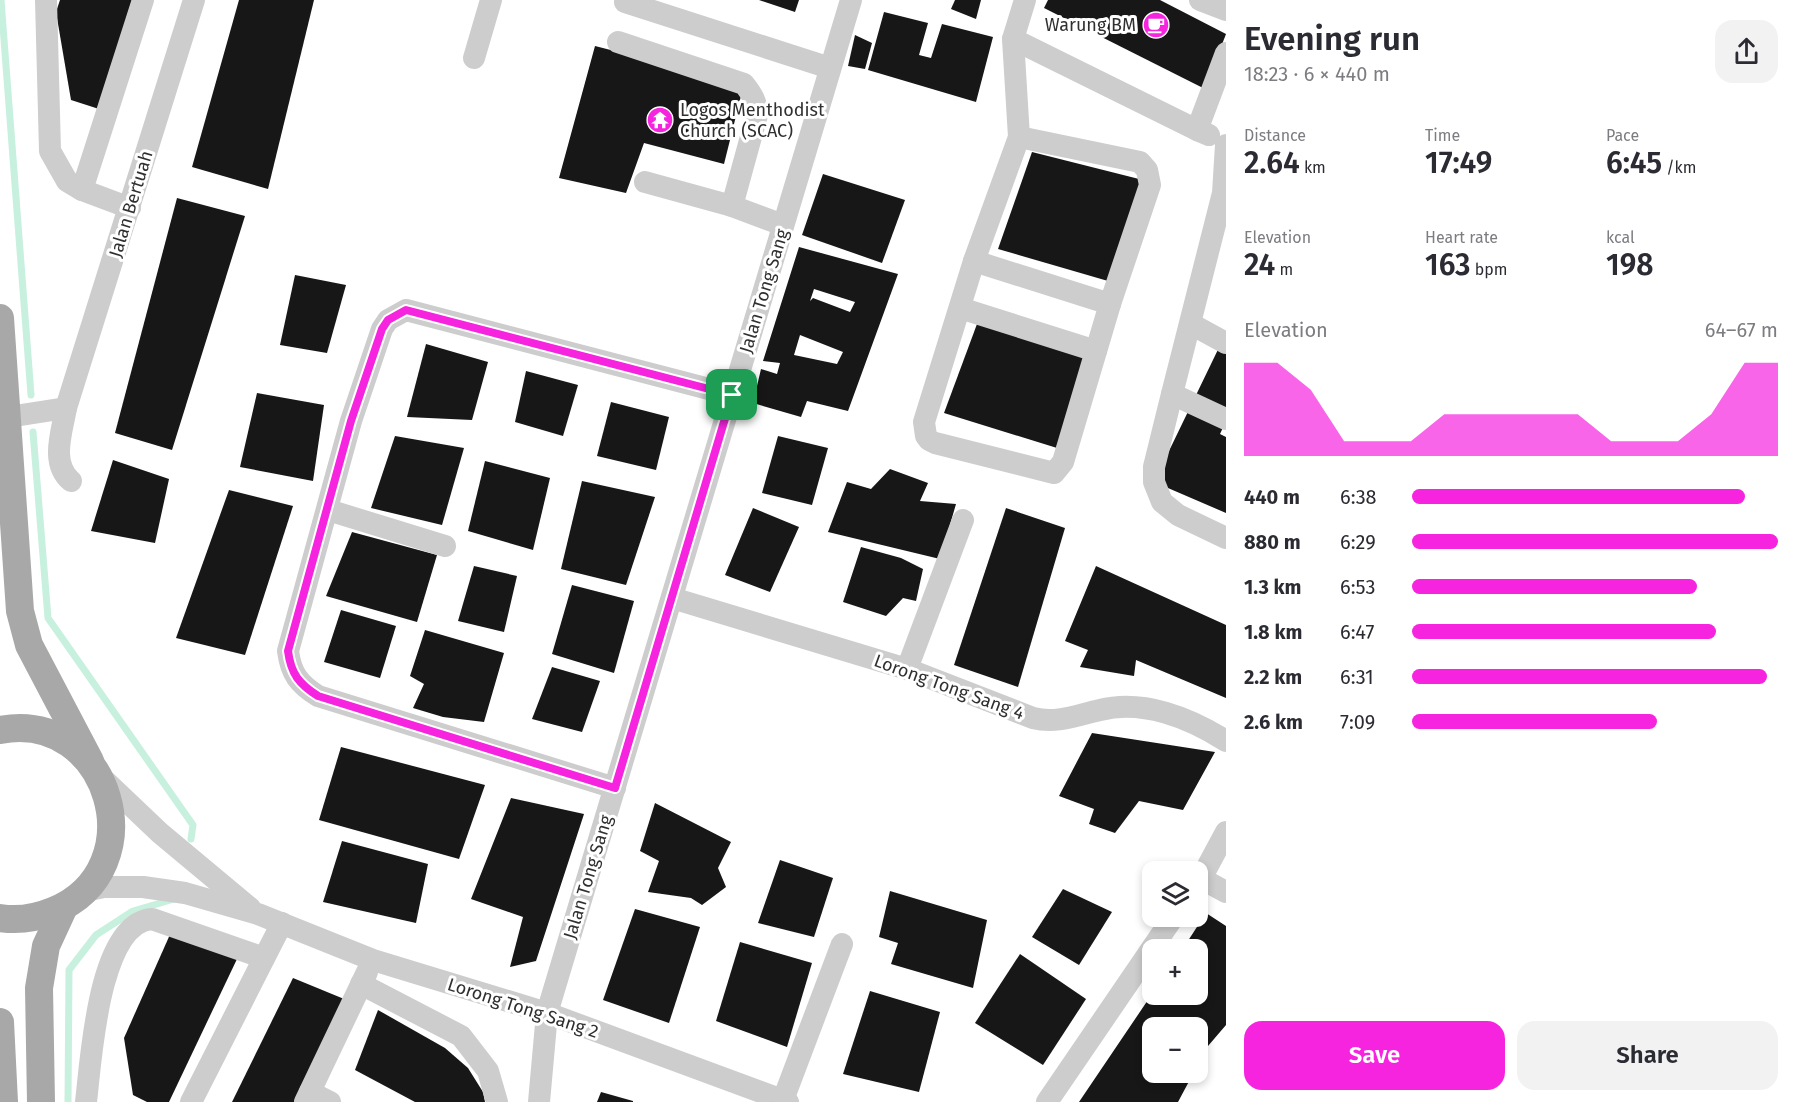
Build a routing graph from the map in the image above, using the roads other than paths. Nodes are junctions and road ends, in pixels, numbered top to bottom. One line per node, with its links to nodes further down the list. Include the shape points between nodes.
1 (46, 0): 19 (street, via 50,151 67,182)
2 (143, 0): 19 (street)
3 (194, 0): 21 (street, Jalan Bertuah)
4 (491, 0): 13 (street)
5 (851, 0): 14 (street, Jalan Tong Sang)
6 (1025, 0): 10 (street)
7 (1200, 0): 9 (street)
8 (625, 2): 14 (street)
9 (1226, 10)
10 (1013, 39): 15 (street); 16 (street)
11 (618, 42): 20 (street, via 744,84 751,92 757,115)
12 (1226, 53): 15 (street)
13 (474, 58)
14 (830, 68): 22 (street, Jalan Tong Sang)
15 (1197, 130): 17 (street)
16 (1019, 137): 23 (street); 24 (street, via 1140,162 1147,170 1150,184)
17 (1226, 144): 27 (street, via 1223,193)
18 (645, 182): 20 (street)
19 (82, 190): 21 (street)
20 (732, 206): 22 (street)
21 (130, 208): 32 (street, Jalan Bertuah)
22 (783, 225): 31 (street, Jalan Tong Sang)
23 (974, 261): 24 (street); 25 (street)
24 (1110, 304): 29 (street)
25 (960, 308): 29 (street); 29 (street, via 924,422 926,436 935,442 1054,472 1063,462)
26 (0, 318): 33 (main road)
27 (1191, 324): 28 (street); 30 (street)
28 (1226, 343)
29 (1096, 351)
30 (1172, 394): 34 (street); 38 (street, via 1154,467 1156,494 1178,515)
31 (732, 395): 36 (street, via 406,310 388,320 382,329 351,421); 40 (street, Jalan Tong Sang)
32 (66, 408): 33 (street); 35 (street, Jalan Bertuah, via 59,460 61,469)
33 (8, 417): 44 (main road, via 20,611 29,645)
34 (1226, 418)
35 (72, 481)
36 (328, 510): 39 (street); 45 (street, via 288,651 290,670 302,686 318,696)
37 (963, 520): 41 (street)
38 (1226, 538)
39 (445, 546)
40 (672, 598): 41 (street, Lorong Tong Sang 4); 45 (street, Jalan Tong Sang)
41 (907, 669): 43 (street, Lorong Tong Sang 4, via 1045,721 1136,706 1171,715)
42 (0, 730): 44 (main road, via 42,731 68,742)
43 (1226, 741)
44 (95, 769): 50 (main road, via 110,799 109,848 99,872); 51 (street, Lorong Tong Sang 2, via 160,832)
45 (615, 788): 59 (street, Jalan Tong Sang)
46 (1226, 832): 47 (street)
47 (1208, 865)
48 (1208, 885): 49 (street)
49 (1226, 892)
50 (74, 899): 51 (street, Lorong Tong Sang 2, via 104,887 164,890); 52 (main road, via 39,917); 64 (main road, via 46,946 39,988)
51 (258, 914): 53 (street, Lorong Tong Sang 2)
52 (0, 918)
53 (282, 923): 56 (street); 57 (street, Lorong Tong Sang 2)
54 (1166, 927): 69 (street)
55 (842, 944): 62 (street)
56 (264, 958): 65 (street, via 152,919 128,930 103,982); 66 (street)
57 (373, 960): 58 (street); 59 (street, Lorong Tong Sang 2)
58 (362, 984): 61 (street); 67 (street, via 461,1036 488,1071)
59 (547, 1014): 62 (street, Lorong Tong Sang 2); 68 (street, Jalan Tong Sang)
60 (0, 1022): 63 (main road)
61 (315, 1099)
62 (786, 1101)
63 (4, 1102)
64 (41, 1102)
65 (86, 1102)
66 (191, 1102)
67 (497, 1102)
68 (539, 1102)
69 (1047, 1102)

